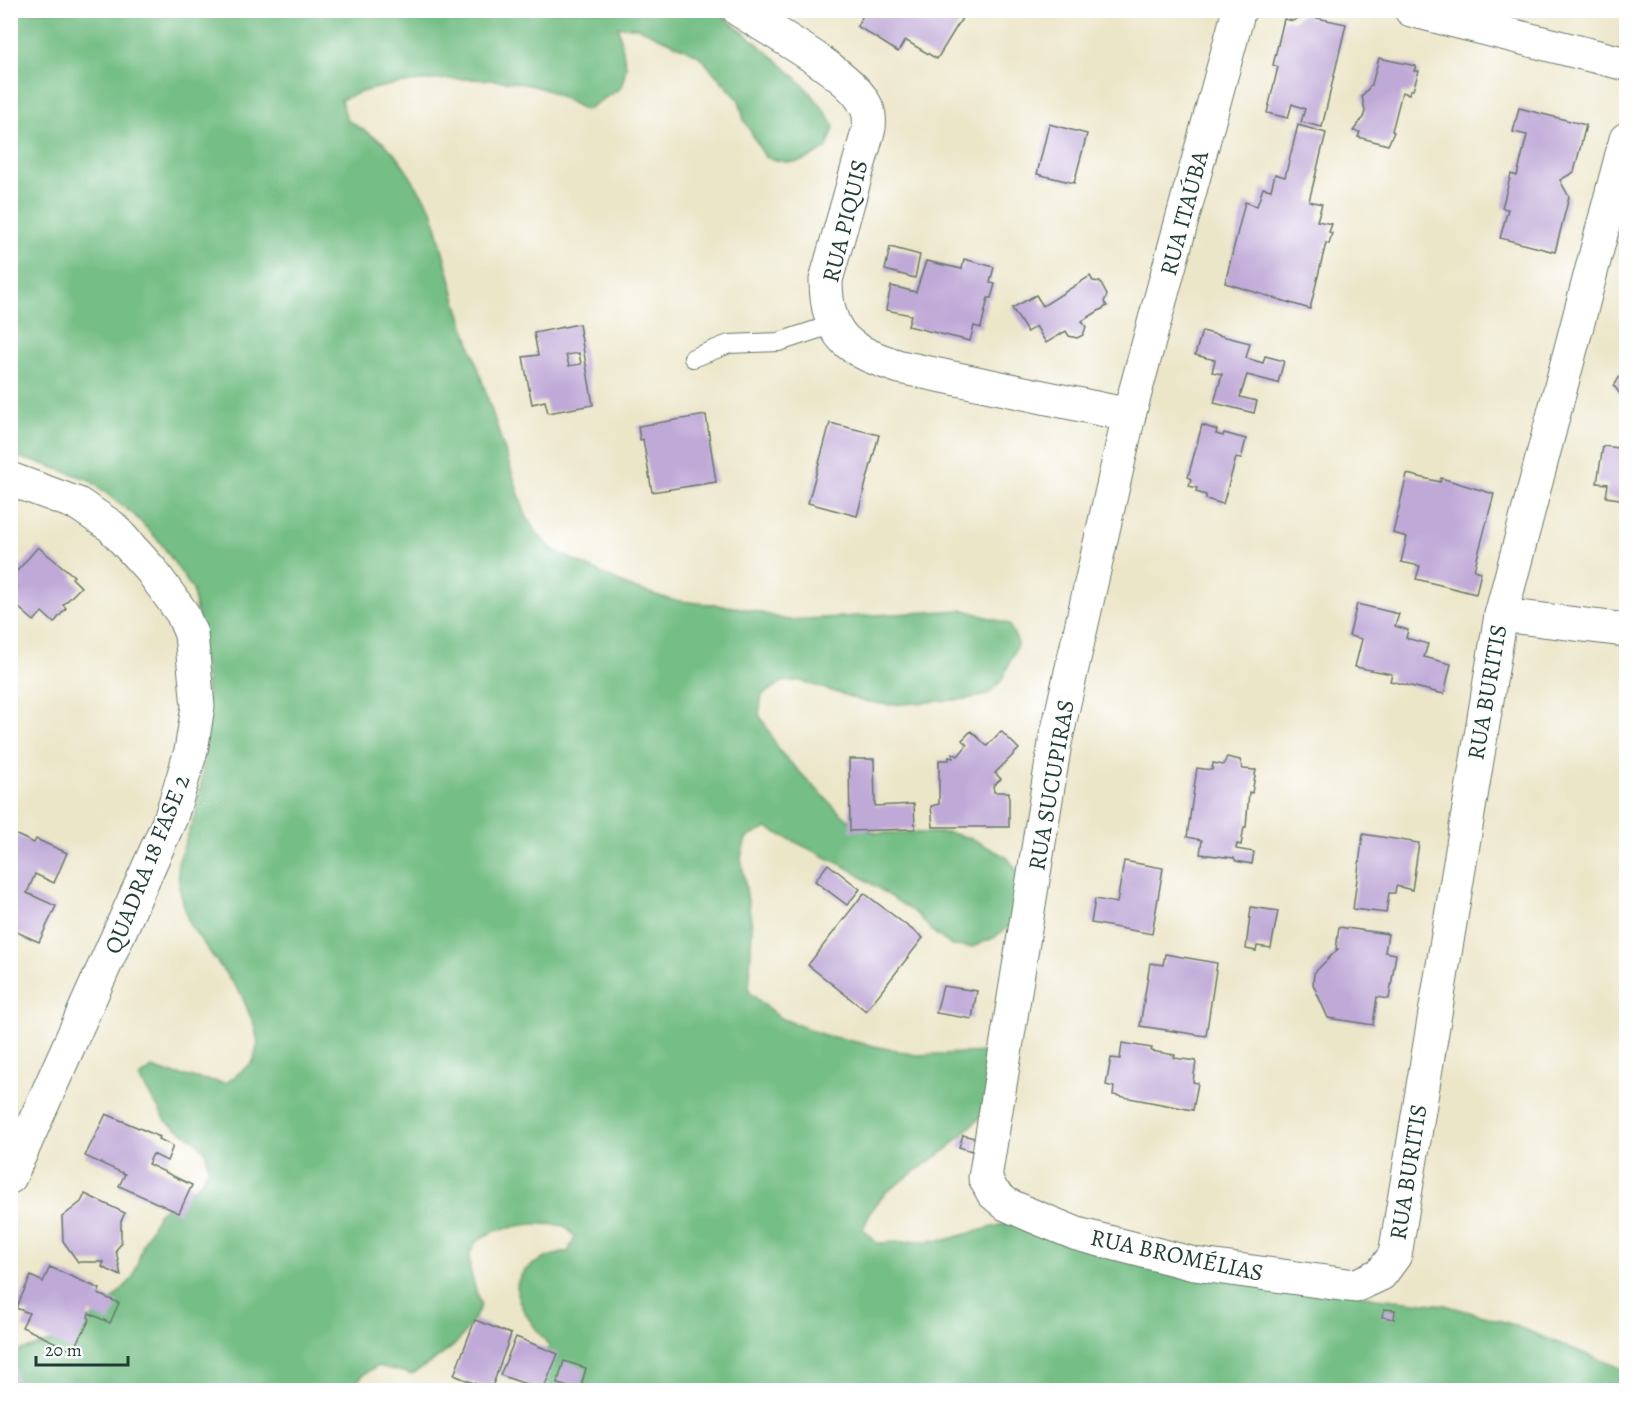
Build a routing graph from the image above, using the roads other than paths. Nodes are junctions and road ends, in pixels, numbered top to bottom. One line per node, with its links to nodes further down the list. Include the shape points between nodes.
1 (739, 10): 7 (street, RUA PIQUIS, via 845,79 870,115 826,280 826,304)
2 (1239, 10): 9 (street, RUA ITAÚBA)
3 (1411, 10): 4 (street)
4 (1626, 64)
5 (1626, 139): 6 (street, RUA BURITIS)
6 (1618, 212): 11 (street, RUA BURITIS)
7 (834, 324): 8 (lane, via 779,342 729,344); 9 (street, RUA PIQUIS, via 864,356)
8 (693, 358)
9 (1129, 415): 13 (street, RUA SUCUPIRAS, via 1056,743)
10 (10, 479): 14 (street, QUADRA 18 FASE 2, via 78,504 111,526 151,570 182,613 191,634 198,706 191,751 171,817)
11 (1501, 615): 12 (street); 15 (street, RUA BURITIS)
12 (1626, 630)
13 (989, 1158): 15 (street, RUA BROMÉLIAS, via 985,1178 993,1193 1006,1204 1077,1234 1194,1264 1355,1286 1381,1274)
14 (10, 1177)
15 (1395, 1255)

